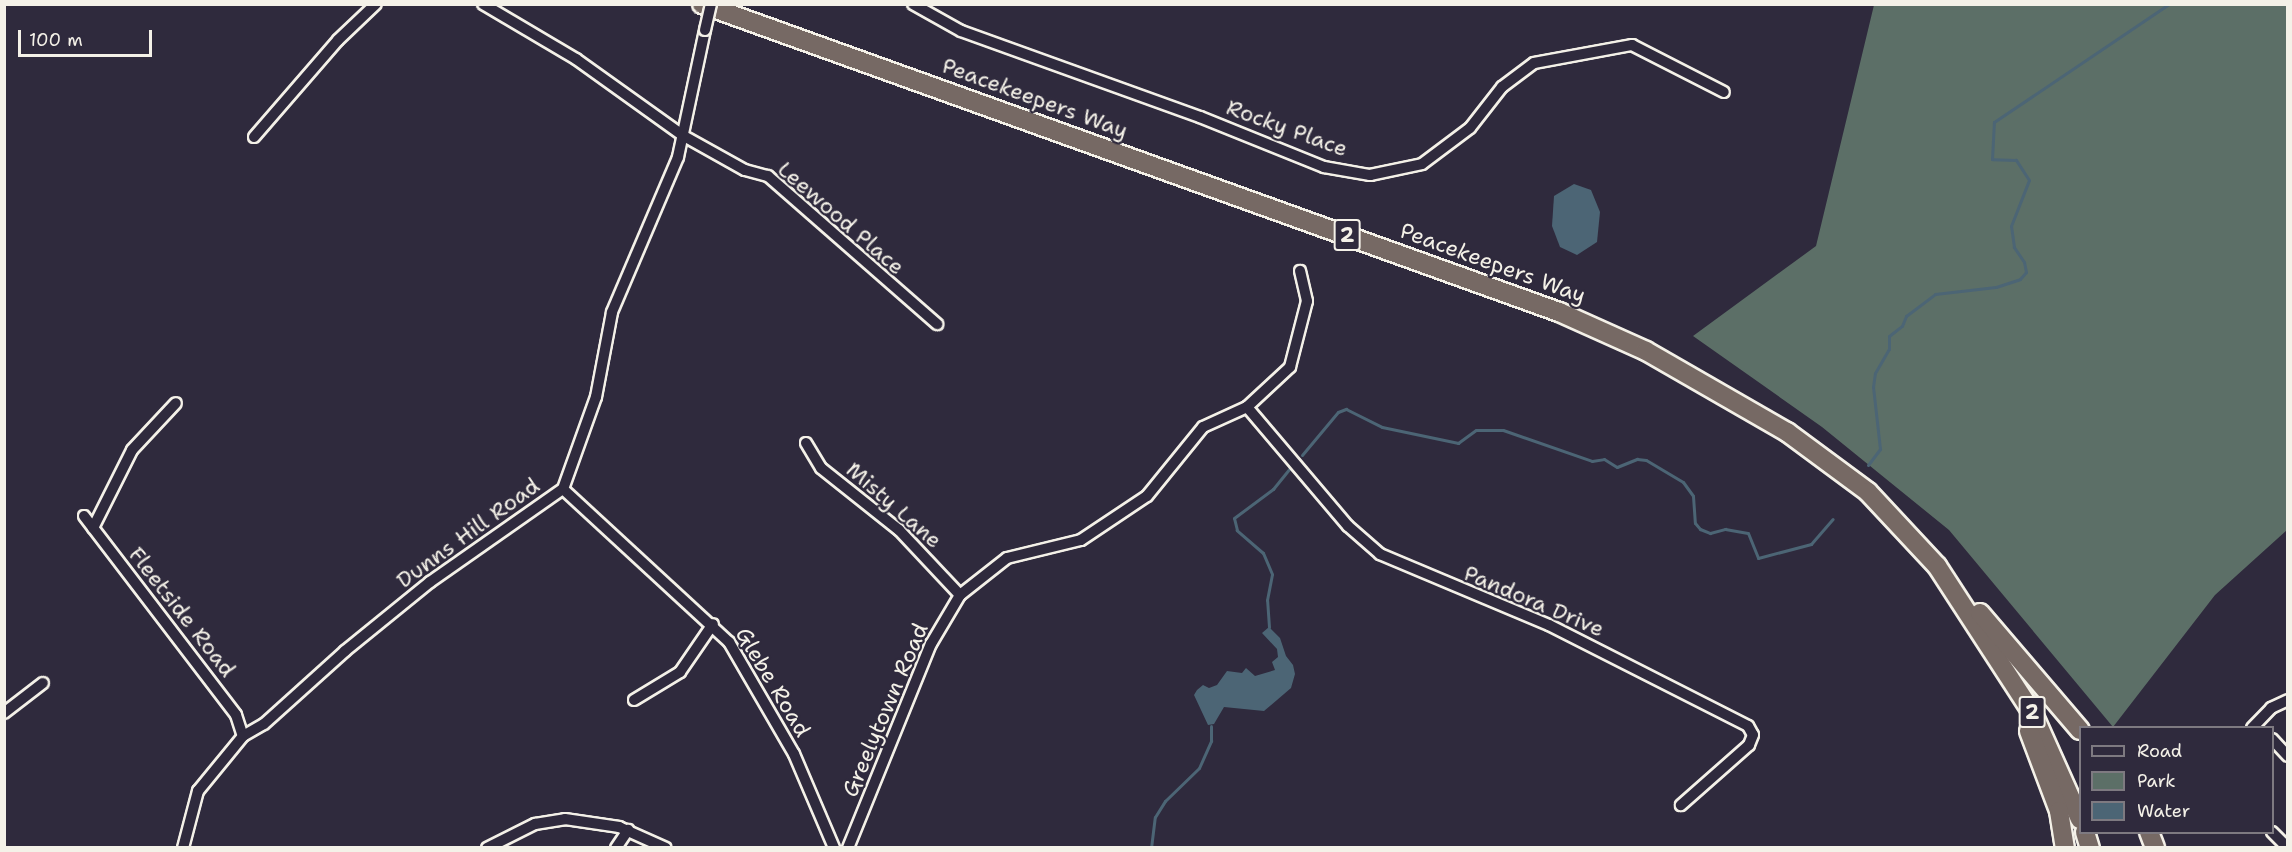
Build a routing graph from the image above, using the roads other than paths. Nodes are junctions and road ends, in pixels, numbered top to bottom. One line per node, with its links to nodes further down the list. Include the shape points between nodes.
1 (376, 4): 8 (street, via 338,40)
2 (483, 4): 7 (street, Leewood Place, via 576,59)
3 (702, 4): 17 (highway, Peacekeepers Way / 2, via 1601,329 1689,374 1831,461 1868,492)
4 (711, 4): 7 (street, Dunns Hill Road, bridge)
5 (913, 4): 6 (street, Rocky Place, via 961,31 1200,117 1324,167 1370,175 1422,164 1470,128 1502,87 1534,63 1632,45)
6 (1724, 92)
7 (682, 135): 10 (street, Leewood Place, via 745,170 768,176); 14 (street, Dunns Hill Road, via 678,157 612,312 596,398)
8 (254, 137)
9 (1300, 271): 12 (street, Greelytown Road, via 1307,301 1290,367)
10 (937, 324)
11 (176, 403): 16 (street, via 132,450)
12 (1247, 407): 18 (street, Greelytown Road, via 1203,427 1147,496 1081,540 1007,558); 30 (street, Pandora Drive, via 1348,526 1380,554 1549,625 1748,726 1753,735 1749,745)
13 (806, 443): 18 (street, Misty Lane, via 821,468 899,530)
14 (563, 489): 20 (street, Glebe Road); 27 (street, Dunns Hill Road, via 430,582 264,724)
15 (84, 516): 16 (street, Fleetside Road)
16 (93, 528): 27 (street, Fleetside Road, via 236,715)
17 (1937, 566): 19 (highway, Peacekeepers Way / 2); 26 (highway)
18 (960, 595): 40 (street, Greelytown Road, via 931,644)
19 (1970, 611): 31 (highway, Peacekeepers Way / 2, via 2033,714); 41 (highway, via 2032,736 2059,811)
20 (713, 624): 22 (street, via 676,676); 39 (street, Glebe Road, via 729,642 794,754)
21 (43, 683): 24 (street)
22 (634, 700)
23 (2288, 700): 25 (street)
24 (4, 713)
25 (2257, 726)
26 (2079, 729)
27 (243, 736): 35 (street, Dunns Hill Road, via 198,791)
28 (2274, 741): 29 (street)
29 (2288, 756)
30 (1681, 805)
31 (2079, 817)
32 (628, 830): 36 (street, via 584,820 555,820 525,828); 37 (street); 38 (street)
33 (2274, 834): 34 (street)
34 (2287, 847)
35 (183, 848)
36 (487, 848)
37 (616, 848)
38 (666, 848)
39 (834, 848)
40 (848, 848)
41 (2065, 848)

